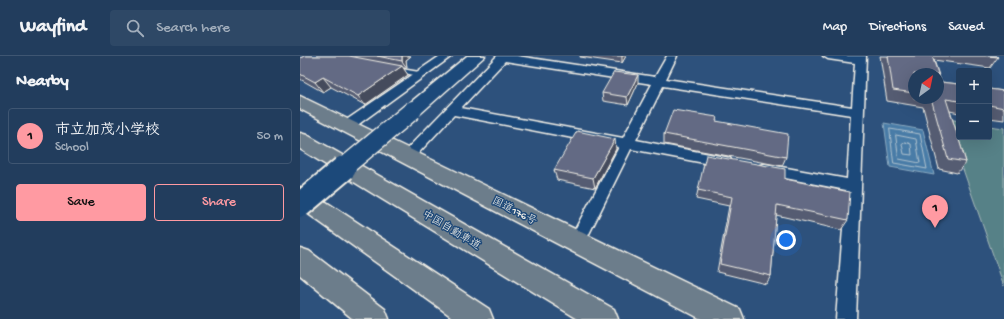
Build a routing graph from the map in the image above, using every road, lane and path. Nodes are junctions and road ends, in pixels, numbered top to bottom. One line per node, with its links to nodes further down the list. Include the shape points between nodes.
1 (447, 56): 8 (street)
2 (477, 56): 21 (street, bridge)
3 (502, 56): 9 (street); 11 (street)
4 (672, 56): 9 (street)
5 (828, 56): 6 (street)
6 (861, 58): 12 (street)
7 (388, 69): 8 (lane)
8 (419, 74): 13 (street)
9 (660, 81): 12 (street); 15 (street)
10 (300, 102): 13 (highway, 国道176号)
11 (451, 110): 15 (street); 16 (street)
12 (857, 112): 19 (street)
13 (347, 126): 16 (highway, 国道176号)
14 (300, 140): 26 (highway, 中国自動車道)
15 (626, 143): 17 (street); 22 (street)
16 (407, 156): 22 (highway, 国道176号)
17 (736, 164)
18 (752, 167): 19 (street)
19 (853, 186): 28 (street)
20 (300, 196): 25 (highway)
21 (300, 205)
22 (577, 242): 27 (highway, 国道176号)
23 (304, 268): 24 (highway)
24 (376, 319)
25 (479, 319)
26 (604, 319)
27 (730, 319)
28 (846, 319)

